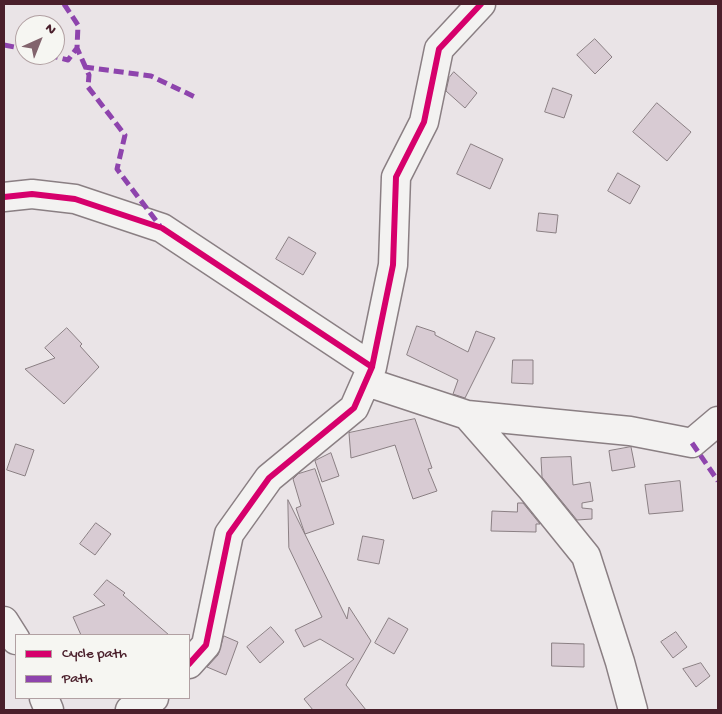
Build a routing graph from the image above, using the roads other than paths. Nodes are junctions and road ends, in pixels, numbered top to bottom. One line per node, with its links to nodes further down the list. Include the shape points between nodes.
1 (481, 4): 3 (street, via 439,50 424,122 396,177 393,265)
2 (4, 197): 3 (street, via 32,194 75,199 162,228)
3 (369, 375): 4 (street); 8 (street, via 354,408 269,478 229,534 206,645)
4 (468, 416): 5 (street, via 630,432 692,443); 11 (street, via 586,556)
5 (718, 421)
6 (4, 621): 7 (street)
7 (15, 638)
8 (190, 663)
9 (152, 699): 10 (street)
10 (130, 710)
11 (633, 710)

